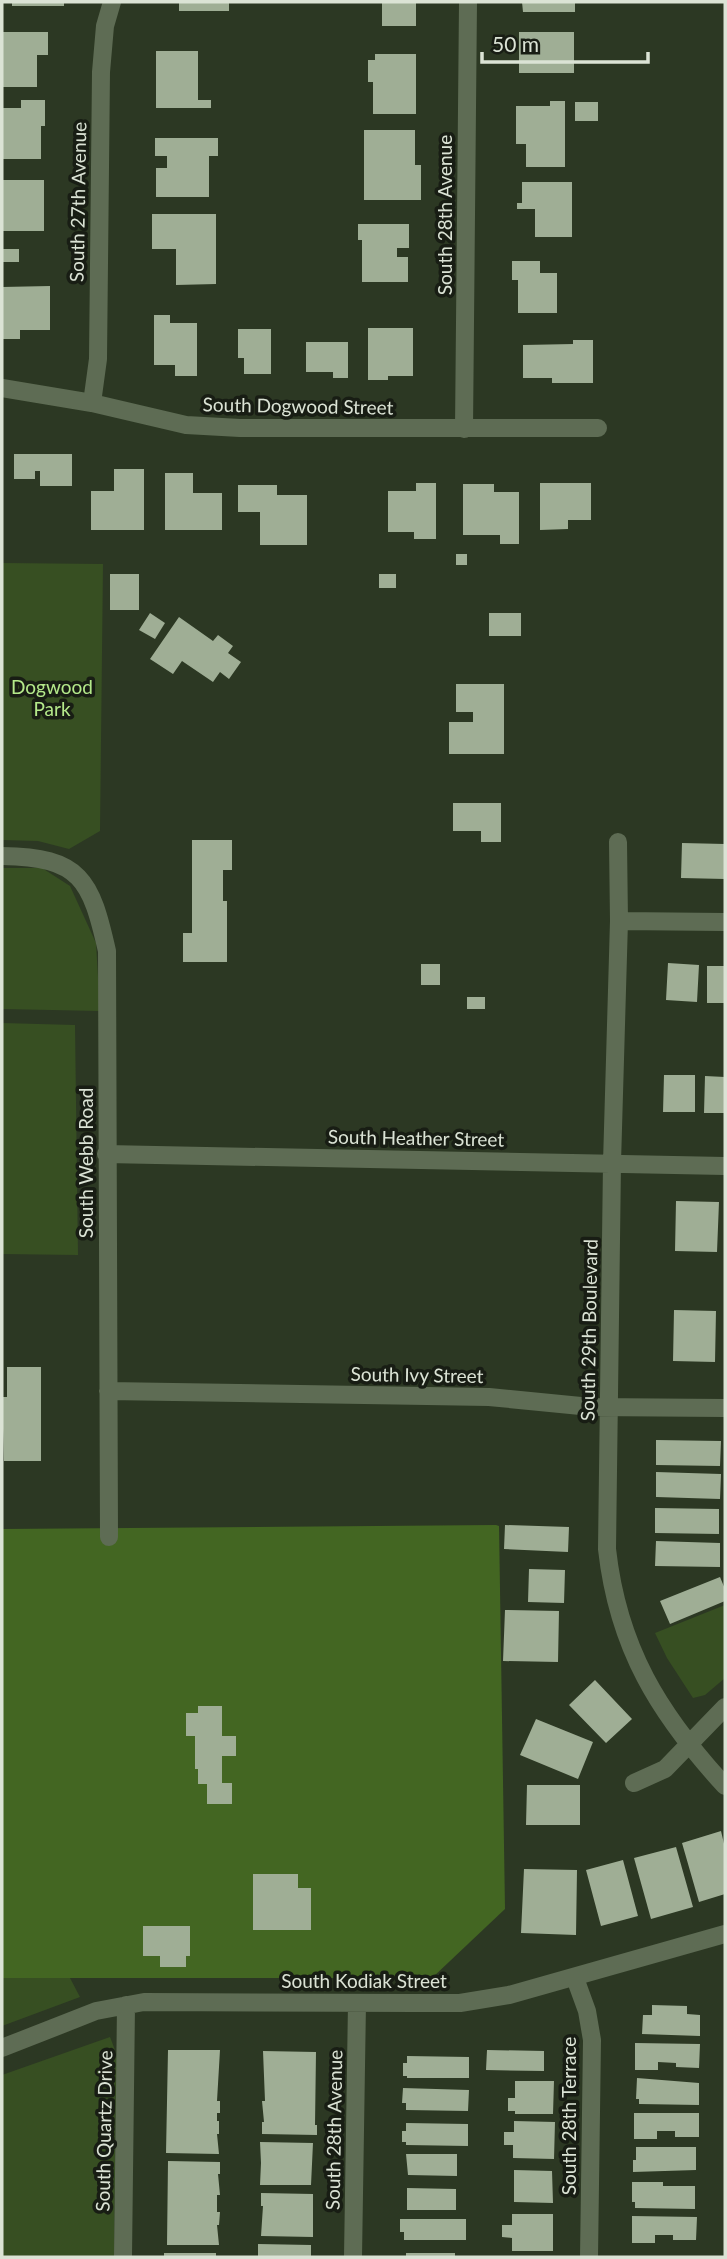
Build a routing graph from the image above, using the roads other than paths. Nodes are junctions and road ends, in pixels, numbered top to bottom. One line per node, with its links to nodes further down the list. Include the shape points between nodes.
1 (112, 2): 4 (street, South 27th Avenue, via 101,72 98,359)
2 (468, 2): 6 (street, South 28th Avenue)
3 (2, 388): 4 (street, South Dogwood Street)
4 (92, 402): 6 (street, South Dogwood Street, via 186,425)
5 (598, 428): 6 (street, South Dogwood Street)
6 (464, 429)
7 (618, 842): 9 (street, South 29th Boulevard)
8 (2, 856): 11 (street, South Webb Road, via 50,861 82,880 94,900 107,951)
9 (619, 921): 10 (street); 12 (street, South 29th Boulevard)
10 (725, 922)
11 (106, 1154): 12 (street, South Heather Street); 14 (street, South Webb Road)
12 (612, 1163): 13 (street, South Heather Street); 15 (street, South 29th Boulevard)
13 (725, 1166)
14 (108, 1391): 15 (street, South Ivy Street, via 489,1397); 17 (street, South Webb Road)
15 (609, 1407): 16 (street, South Ivy Street); 19 (street, South 29th Boulevard, via 607,1549 615,1602 636,1660 658,1702)
16 (725, 1408)
17 (109, 1537)
18 (725, 1707): 19 (street)
19 (689, 1743): 20 (street, via 665,1769); 21 (street, South 29th Boulevard)
20 (634, 1783)
21 (725, 1786)
22 (725, 1934): 23 (street, South Kodiak Street)
23 (575, 1978): 24 (street, South Kodiak Street, via 460,2003); 29 (street, South 28th Terrace, via 592,2040)
24 (357, 2003): 25 (street, South Kodiak Street); 28 (street, South 28th Avenue)
25 (126, 2005): 26 (street, South Kodiak Street, via 96,2011); 27 (street, South Quartz Drive)
26 (2, 2048)
27 (123, 2257)
28 (353, 2257)
29 (589, 2257)

